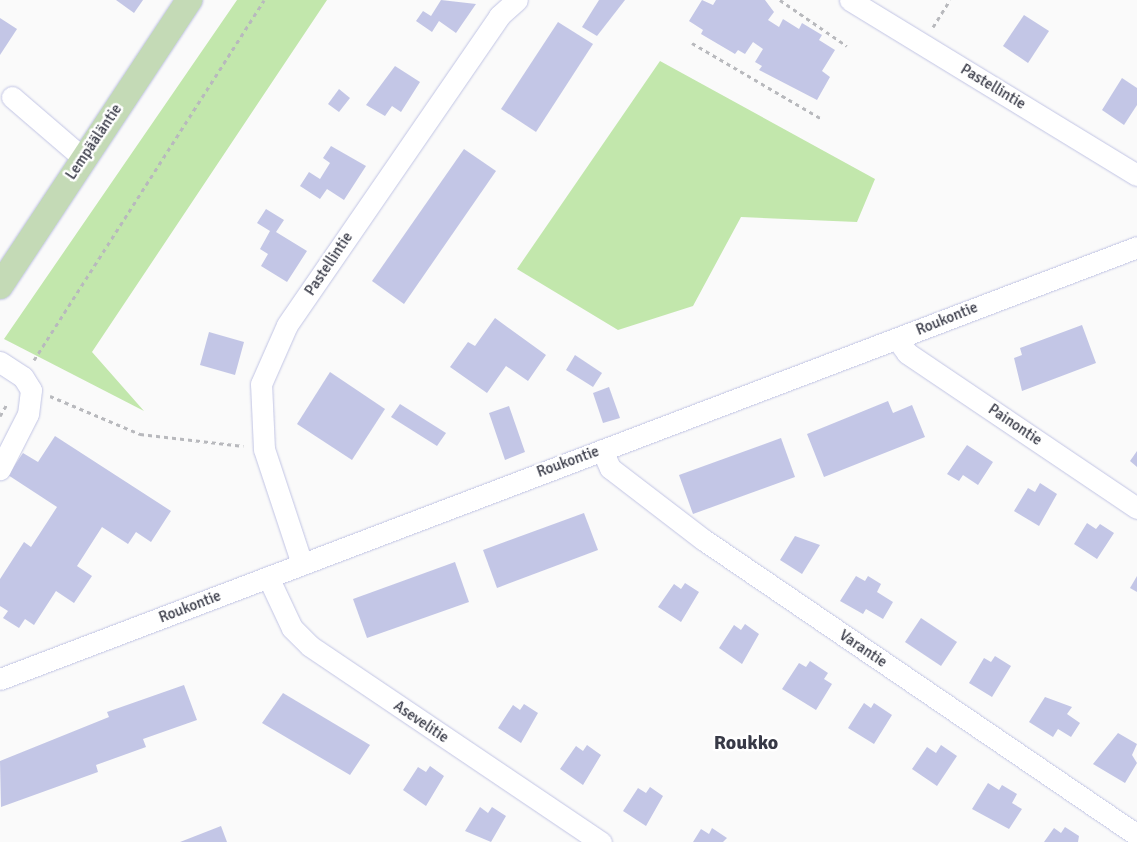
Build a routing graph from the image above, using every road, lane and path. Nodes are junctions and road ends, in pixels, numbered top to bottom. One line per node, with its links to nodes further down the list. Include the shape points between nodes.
1 (189, 0): 12 (main road, Lempääläntie)
2 (264, 0): 18 (path)
3 (517, 0): 20 (street, Pastellintie, via 500,16 288,326 261,384)
4 (780, 0): 9 (path)
5 (850, 0): 8 (street, Pastellintie)
6 (950, 0): 8 (path)
7 (692, 43): 11 (path)
8 (922, 44): 13 (street, Pastellintie)
9 (846, 46)
10 (12, 97): 12 (street)
11 (822, 118)
12 (83, 158): 15 (main road, Lempääläntie)
13 (1137, 175)
14 (1137, 247): 16 (street, Roukontie)
15 (0, 286)
16 (897, 339): 21 (street, Roukontie); 23 (street, Painontie, via 907,353)
17 (0, 362): 18 (street)
18 (23, 378): 19 (path); 20 (path, via 52,397 140,434); 22 (street, via 31,390 28,414)
19 (0, 416)
20 (264, 449): 24 (street, Pastellintie)
21 (602, 450): 24 (street, Roukontie); 27 (street, Varantie, via 610,468 704,540)
22 (0, 469)
23 (1137, 508)
24 (302, 564): 25 (street, Roukontie)
25 (268, 578): 26 (street, Roukontie); 28 (street, Asevelitie, via 292,628 310,646)
26 (0, 680)
27 (1137, 835)
28 (601, 842)

